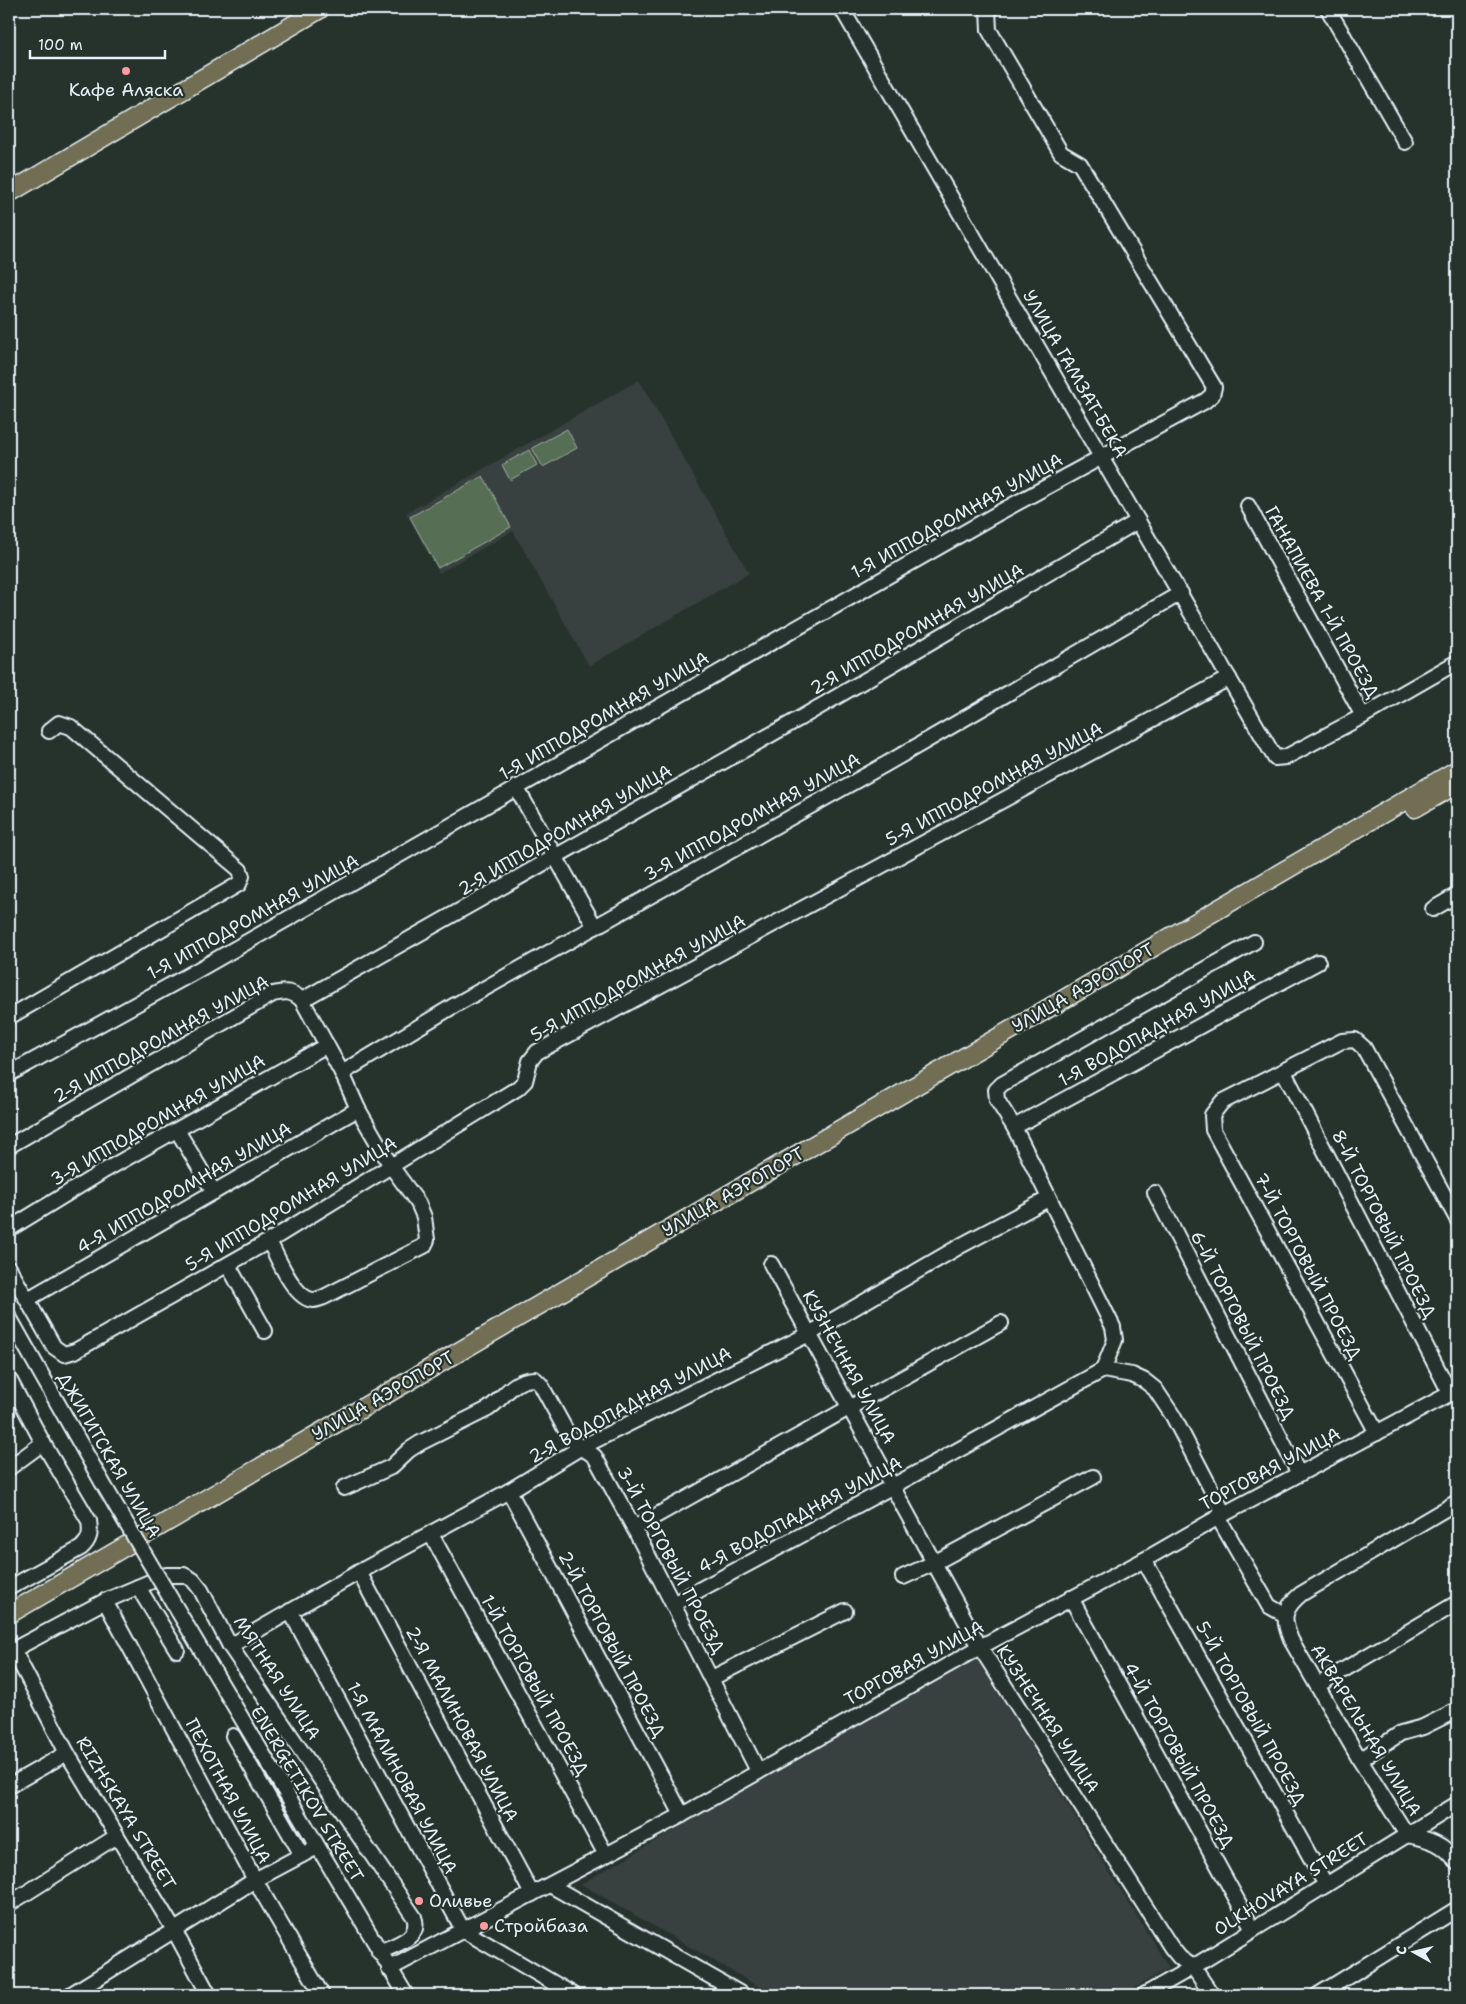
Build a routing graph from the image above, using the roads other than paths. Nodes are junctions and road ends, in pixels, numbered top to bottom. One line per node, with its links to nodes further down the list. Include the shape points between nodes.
1 (296, 9): 7 (main road)
2 (320, 9): 8 (main road)
3 (842, 9): 9 (street, УЛИЦА ГАМЗАТ-БЕКА)
4 (988, 9): 9 (street, 1-Я ИППОДРОМНАЯ УЛИЦА, via 989,30 1061,153 1080,164 1214,387 1212,395 1205,401)
5 (1328, 9): 6 (street)
6 (1405, 142)
7 (9, 179)
8 (9, 193)
9 (1102, 457): 11 (street, УЛИЦА ГАМЗАТ-БЕКА); 19 (street, 1-Я ИППОДРОМНАЯ УЛИЦА)
10 (1248, 506): 15 (street, ГАНАПИЕВА 1-Й ПРОЕЗД)
11 (1138, 521): 12 (street, УЛИЦА ГАМЗАТ-БЕКА); 20 (street, 2-Я ИППОДРОМНАЯ УЛИЦА)
12 (1180, 593): 14 (street, УЛИЦА ГАМЗАТ-БЕКА); 23 (street, 3-Я ИППОДРОМНАЯ УЛИЦА, via 886,764)
13 (1457, 662): 15 (street)
14 (1229, 678): 15 (street, УЛИЦА ГАМЗАТ-БЕКА, via 1275,758 1286,757); 36 (street, 5-Я ИППОДРОМНАЯ УЛИЦА, via 537,1052 530,1061 525,1081 518,1088)
15 (1363, 716)
16 (49, 731): 27 (street, via 59,723 71,727 240,870 242,876 239,884)
17 (1457, 770): 81 (main road, УЛИЦА АЭРОПОРТ)
18 (1457, 784): 83 (main road, УЛИЦА АЭРОПОРТ)
19 (516, 787): 20 (street); 31 (street, 1-Я ИППОДРОМНАЯ УЛИЦА, via 189,975)
20 (556, 857): 23 (street); 26 (street, 2-Я ИППОДРОМНАЯ УЛИЦА)
21 (1457, 896): 22 (street)
22 (1433, 909)
23 (595, 927): 30 (street, 3-Я ИППОДРОМНАЯ УЛИЦА)
24 (1254, 942): 33 (street, via 1002,1084 996,1090 997,1100)
25 (1318, 962): 33 (street, 1-Я ВОДОПАДНАЯ УЛИЦА)
26 (302, 1000): 28 (street); 35 (street, 2-Я ИППОДРОМНАЯ УЛИЦА, via 294,993 274,994)
27 (9, 1017)
28 (327, 1045): 30 (street); 34 (street, 3-Я ИППОДРОМНАЯ УЛИЦА)
29 (1284, 1072): 40 (street, via 1342,1041 1355,1040 1364,1048); 53 (street, 8-Й ТОРГОВЫЙ ПРОЕЗД); 55 (street, 7-Й ТОРГОВЫЙ ПРОЕЗД, via 1222,1102 1212,1115 1213,1130)
30 (342, 1073): 32 (street)
31 (9, 1074)
32 (358, 1109): 36 (street); 37 (street, 4-Я ИППОДРОМНАЯ УЛИЦА)
33 (1014, 1127): 39 (street)
34 (177, 1130): 37 (street); 41 (street, 3-Я ИППОДРОМНАЯ УЛИЦА)
35 (9, 1146)
36 (391, 1166): 42 (street, 5-Я ИППОДРОМНАЯ УЛИЦА); 42 (street, via 418,1203 424,1217 427,1240 424,1246 313,1300 302,1296 294,1287)
37 (214, 1192): 46 (street, 4-Я ИППОДРОМНАЯ УЛИЦА)
38 (1155, 1193): 59 (street, 6-Й ТОРГОВЫЙ ПРОЕЗД)
39 (1048, 1199): 50 (street, 2-Я ВОДОПАДНАЯ УЛИЦА); 51 (street, via 1113,1327 1115,1340)
40 (1457, 1219)
41 (9, 1229)
42 (268, 1241): 44 (street, 5-Я ИППОДРОМНАЯ УЛИЦА)
43 (771, 1264): 50 (street, КУЗНЕЧНАЯ УЛИЦА)
44 (228, 1265): 46 (street, 5-Я ИППОДРОМНАЯ УЛИЦА, via 64,1354 54,1347); 49 (street)
45 (9, 1268): 46 (street)
46 (28, 1299)
47 (9, 1317): 78 (street, ДЖИГИТСКАЯ УЛИЦА, bridge)
48 (1001, 1323): 54 (street)
49 (265, 1331)
50 (809, 1334): 54 (street, КУЗНЕЧНАЯ УЛИЦА); 57 (street, 2-Я ВОДОПАДНАЯ УЛИЦА)
51 (1103, 1370): 61 (street, 4-Я ВОДОПАДНАЯ УЛИЦА); 65 (street, via 1138,1378 1155,1389 1172,1416)
52 (9, 1379): 56 (street)
53 (1454, 1391): 55 (street, ТОРГОВАЯ УЛИЦА)
54 (850, 1408): 61 (street, КУЗНЕЧНАЯ УЛИЦА); 66 (street)
55 (1377, 1432): 59 (street, ТОРГОВАЯ УЛИЦА)
56 (43, 1443): 58 (street); 73 (street, via 89,1521 91,1533 81,1548)
57 (580, 1448): 62 (street, 3-Й ТОРГОВЫЙ ПРОЕЗД, via 569,1436 541,1385 535,1379 528,1379 505,1392 488,1409 409,1450 391,1467); 63 (street, 2-Я ВОДОПАДНАЯ УЛИЦА); 66 (street, 3-Й ТОРГОВЫЙ ПРОЕЗД, via 595,1457)
58 (9, 1468)
59 (1299, 1474): 65 (street, ТОРГОВАЯ УЛИЦА)
60 (1093, 1477): 69 (street)
61 (893, 1486): 69 (street, КУЗНЕЧНАЯ УЛИЦА); 77 (street, 4-Я ВОДОПАДНАЯ УЛИЦА)
62 (344, 1488)
63 (509, 1491): 67 (street, 2-Я ВОДОПАДНАЯ УЛИЦА); 97 (street, 2-Й ТОРГОВЫЙ ПРОЕЗД)
64 (1457, 1502): 82 (street, via 1301,1594 1289,1604)
65 (1221, 1516): 68 (street, ТОРГОВАЯ УЛИЦА); 82 (street, via 1269,1606)
66 (634, 1528): 77 (street, 3-Й ТОРГОВЫЙ ПРОЕЗД)
67 (431, 1534): 70 (street, 2-Я ВОДОПАДНАЯ УЛИЦА); 102 (street, 1-Й ТОРГОВЫЙ ПРОЕЗД)
68 (1144, 1560): 74 (street, ТОРГОВАЯ УЛИЦА); 106 (street, 5-Й ТОРГОВЫЙ ПРОЕЗД)
69 (934, 1563): 71 (street); 85 (street, КУЗНЕЧНАЯ УЛИЦА)
70 (359, 1572): 79 (street, 2-Я ВОДОПАДНАЯ УЛИЦА); 107 (street, 2-Я МАЛИНОВАЯ УЛИЦА)
71 (903, 1577)
72 (138, 1587): 75 (street, МЯТНАЯ УЛИЦА); 84 (street, МЯТНАЯ УЛИЦА, via 166,1575 184,1575 193,1580); 86 (street)
73 (9, 1588)
74 (1071, 1598): 85 (street, ТОРГОВАЯ УЛИЦА); 110 (street, 4-Й ТОРГОВЫЙ ПРОЕЗД)
75 (105, 1601): 87 (street, МЯТНАЯ УЛИЦА); 104 (street, ПЕХОТНАЯ УЛИЦА)
76 (1457, 1603): 89 (street)
77 (673, 1604): 88 (street, 3-Й ТОРГОВЫЙ ПРОЕЗД)
78 (178, 1611): 100 (street, ENERGETIKOV STREET)
79 (290, 1611): 84 (street, 2-Я ВОДОПАДНАЯ УЛИЦА); 112 (street, 1-Я МАЛИНОВАЯ УЛИЦА)
80 (845, 1611): 88 (street)
81 (9, 1614)
82 (1285, 1615): 89 (street, АКВАРЕЛЬНАЯ УЛИЦА, via 1291,1640)
83 (9, 1628)
84 (230, 1646): 113 (street, МЯТНАЯ УЛИЦА, via 414,1917 416,1924 410,1937)
85 (980, 1647): 94 (street, ТОРГОВАЯ УЛИЦА); 114 (street, КУЗНЕЧНАЯ УЛИЦА, via 1171,1946)
86 (177, 1650)
87 (11, 1651): 92 (street, RIZHSKAYA STREET)
88 (712, 1678): 94 (street, 3-Й ТОРГОВЫЙ ПРОЕЗД)
89 (1318, 1685): 93 (street, АКВАРЕЛЬНАЯ УЛИЦА)
90 (1457, 1710): 93 (street, via 1423,1727 1401,1733)
91 (233, 1736): 101 (street)
92 (67, 1753): 95 (street); 99 (street, RIZHSKAYA STREET)
93 (1360, 1760): 98 (street, АКВАРЕЛЬНАЯ УЛИЦА)
94 (758, 1772): 97 (street, ТОРГОВАЯ УЛИЦА)
95 (9, 1786)
96 (1457, 1804): 98 (street, OLKHOVAYA STREET)
97 (682, 1815): 102 (street, ТОРГОВАЯ УЛИЦА)
98 (1407, 1835): 103 (street, АКВАРЕЛЬНАЯ УЛИЦА, via 1440,1843); 106 (street, OLKHOVAYA STREET)
99 (117, 1836): 108 (street); 111 (street, RIZHSKAYA STREET)
100 (317, 1847): 101 (street); 113 (street, ENERGETIKOV STREET)
101 (302, 1855): 104 (street)
102 (606, 1855): 105 (street, ТОРГОВАЯ УЛИЦА)
103 (1457, 1863)
104 (255, 1880): 111 (street); 118 (street, ПЕХОТНАЯ УЛИЦА)
105 (550, 1885): 107 (street, ТОРГОВАЯ УЛИЦА); 121 (street)
106 (1326, 1885): 110 (street, OLKHOVAYA STREET)
107 (532, 1894): 112 (street, ТОРГОВАЯ УЛИЦА)
108 (12, 1902)
109 (1457, 1909): 124 (street)
110 (1253, 1929): 114 (street, OLKHOVAYA STREET)
111 (174, 1930): 116 (street); 117 (street, RIZHSKAYA STREET)
112 (463, 1930): 115 (street, ТОРГОВАЯ УЛИЦА); 120 (street)
113 (379, 1952): 115 (street, ENERGETIKOV STREET)
114 (1193, 1967): 122 (street, OLKHOVAYA STREET); 123 (street, КУЗНЕЧНАЯ УЛИЦА)
115 (389, 1969): 119 (street, ENERGETIKOV STREET)
116 (78, 1994)
117 (209, 1995)
118 (322, 1995)
119 (406, 1995)
120 (574, 1995)
121 (742, 1995)
122 (1144, 1995)
123 (1212, 1995)
124 (1318, 1995)

